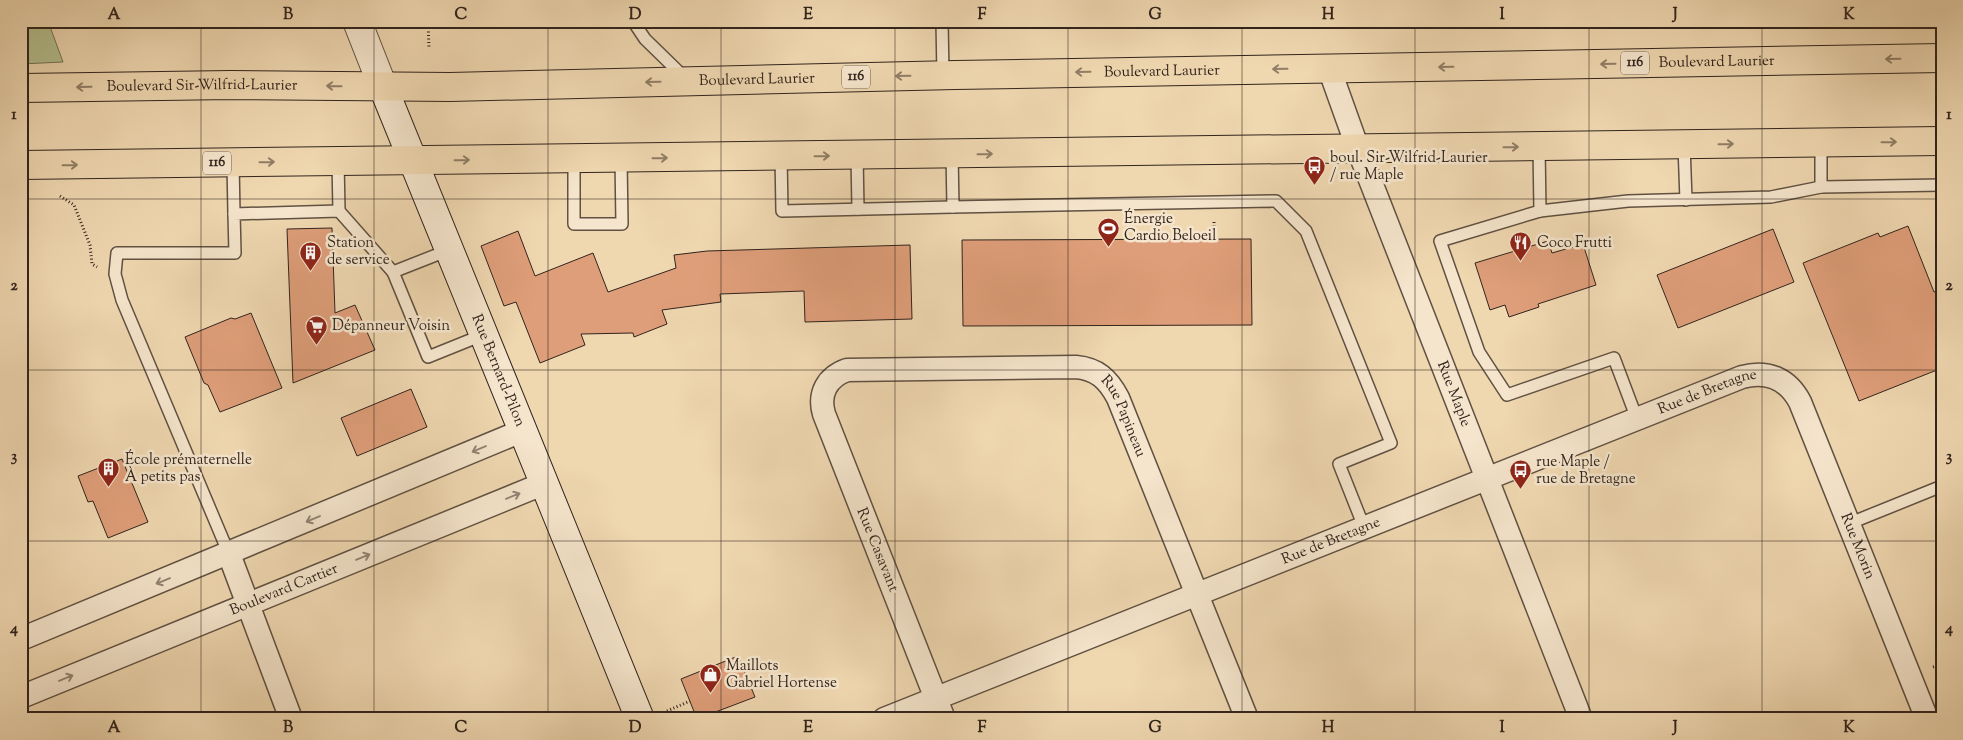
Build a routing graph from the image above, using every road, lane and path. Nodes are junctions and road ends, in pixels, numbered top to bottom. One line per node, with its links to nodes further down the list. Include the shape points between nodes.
1 (357, 21): 10 (main road, Rue Bernard-Pilon)
2 (428, 21): 5 (path)
3 (633, 21): 9 (lane, via 645,39)
4 (942, 21): 8 (lane)
5 (429, 48)
6 (1942, 58): 7 (main road, Boulevard Laurier / 116, one-way to 7)
7 (1329, 68): 8 (main road, Boulevard Laurier / 116, one-way to 8); 16 (street, Rue Maple)
8 (943, 75): 9 (main road, Boulevard Laurier / 116, one-way to 9)
9 (688, 81): 10 (main road, Boulevard Laurier / 116, one-way to 10)
10 (383, 87): 11 (main road, Boulevard Sir-Wilfrid-Laurier / 116, one-way to 11, via 230,84); 22 (main road, Rue Bernard-Pilon)
11 (21, 88)
12 (1942, 142): 13 (main road, 116, one-way to 12)
13 (1821, 143): 14 (main road, 116, one-way to 13); 27 (lane)
14 (1684, 145): 15 (main road, 116); 29 (lane)
15 (1539, 147): 16 (main road, 116, one-way to 15); 33 (lane)
16 (1358, 149): 17 (main road, 116, one-way to 16); 43 (street, Rue Maple)
17 (952, 154): 19 (main road, 116); 30 (lane)
18 (781, 156): 19 (main road, 116, one-way to 19); 20 (main road, 116, one-way to 18); 31 (lane, via 782,211)
19 (857, 156): 31 (lane)
20 (621, 158): 21 (main road, 116); 21 (lane, via 622,224 574,224)
21 (574, 159): 22 (main road, 116, one-way to 21)
22 (414, 160): 23 (main road, 116); 35 (main road, Rue Bernard-Pilon)
23 (338, 161): 24 (main road, 116, one-way to 23); 32 (lane)
24 (233, 163): 25 (main road, 116, one-way to 24); 34 (lane)
25 (21, 165)
26 (1942, 185): 27 (lane)
27 (1821, 187): 29 (lane, via 1771,197)
28 (60, 196): 36 (path, via 74,205 90,245)
29 (1686, 200): 33 (lane, via 1628,201)
30 (953, 207): 31 (lane); 47 (lane, via 1276,201 1306,232 1391,443 1339,464)
31 (858, 209)
32 (339, 211): 34 (lane); 37 (lane)
33 (1540, 211): 41 (lane, via 1440,241 1479,352 1507,395 1614,358)
34 (234, 214): 48 (lane, via 235,253 118,253 115,274 122,300)
35 (451, 249): 37 (lane); 38 (main road, Rue Bernard-Pilon)
36 (92, 264)
37 (393, 272): 38 (lane, via 428,357)
38 (485, 334): 42 (main road, Rue Bernard-Pilon)
39 (1779, 379): 41 (street, Rue de Bretagne, via 1765,374 1742,377); 46 (street, Rue Morin, via 1791,388 1800,402)
40 (829, 381): 49 (street, Rue Papineau, via 847,370 862,369 1076,367 1100,374 1118,398); 53 (street, Rue Casavant, via 821,400 824,414)
41 (1637, 418): 43 (street, Rue de Bretagne)
42 (524, 430): 44 (main road, Rue Bernard-Pilon); 48 (street, one-way to 48)
43 (1486, 478): 47 (street, Rue de Bretagne); 61 (street, Rue Maple)
44 (545, 483): 50 (street, Boulevard Cartier, one-way to 44); 57 (main road, Rue Bernard-Pilon)
45 (1942, 486): 46 (lane)
46 (1848, 524): 62 (street, Rue Morin)
47 (1364, 527): 49 (street, Rue de Bretagne)
48 (229, 554): 50 (street); 51 (street, one-way to 51)
49 (1197, 596): 53 (street, Rue de Bretagne); 60 (street, Rue Papineau)
50 (248, 604): 52 (street, Boulevard Cartier, one-way to 50); 56 (street)
51 (21, 639)
52 (21, 696)
53 (936, 698): 58 (street, Rue de Bretagne); 59 (street, Rue Casavant)
54 (690, 701): 55 (path)
55 (667, 711)
56 (291, 719)
57 (640, 719)
58 (884, 719)
59 (944, 719)
60 (1247, 719)
61 (1581, 719)
62 (1927, 719)

